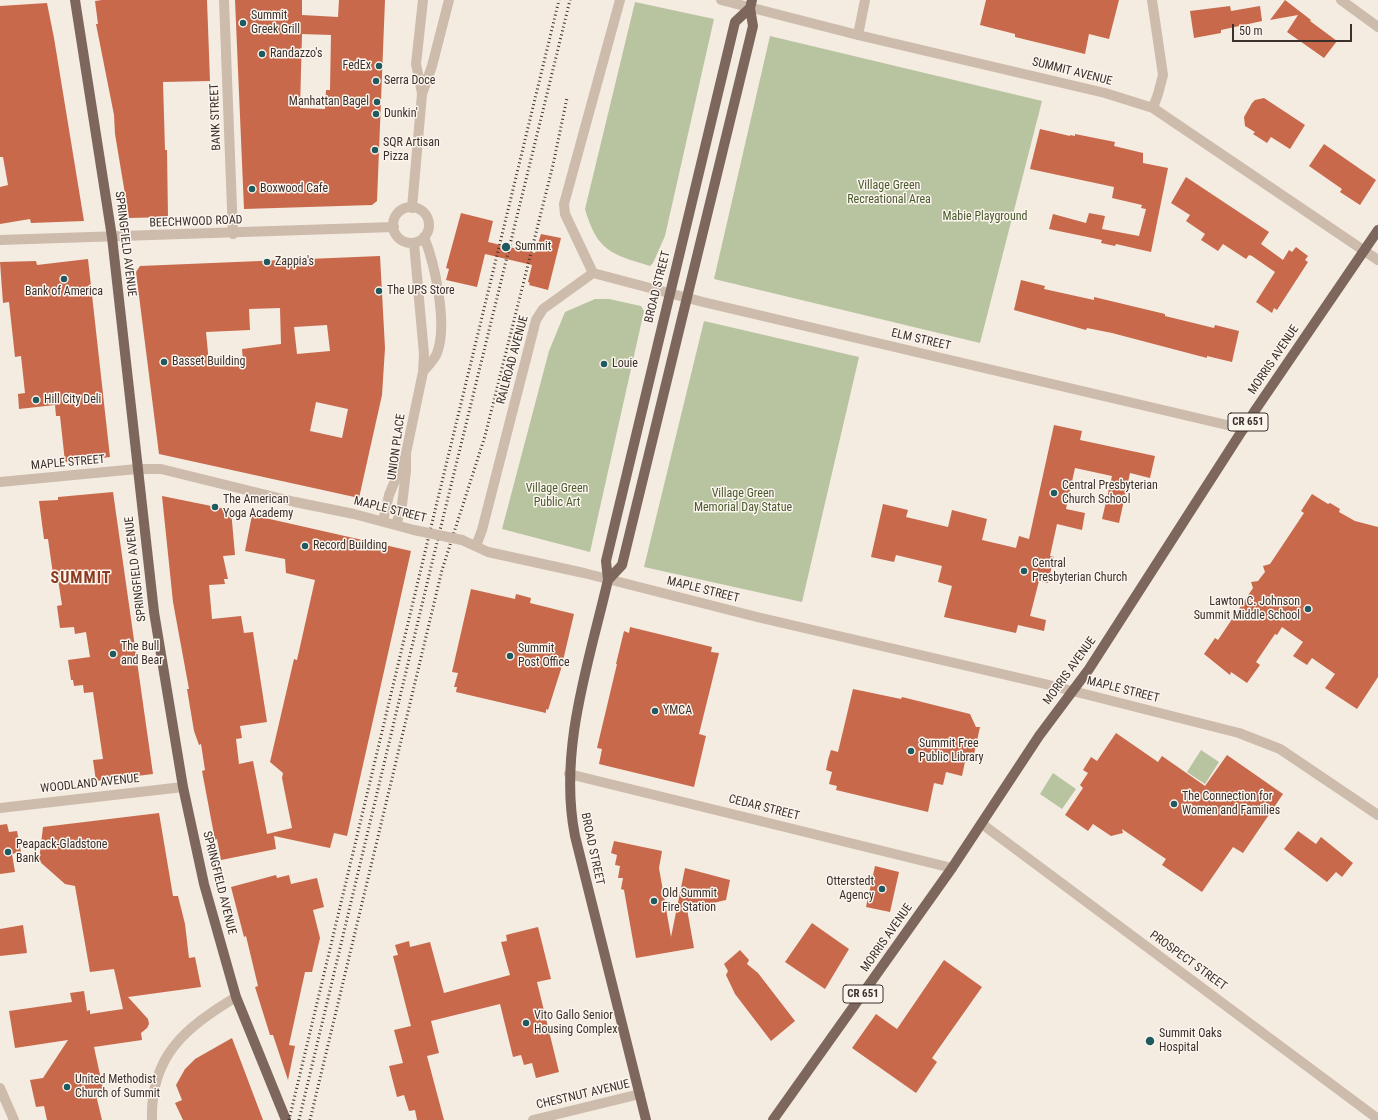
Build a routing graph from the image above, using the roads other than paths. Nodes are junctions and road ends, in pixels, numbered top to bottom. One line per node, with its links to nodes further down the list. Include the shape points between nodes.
1 (75, 0): 19 (main road, SPRINGFIELD AVENUE)
2 (224, 0): 18 (street, BANK STREET)
3 (423, 0): 13 (street, via 416,64)
4 (449, 0): 13 (street)
5 (620, 0): 25 (street, via 564,204 565,214)
6 (721, 0): 10 (street, SUMMIT AVENUE)
7 (865, 0): 12 (street)
8 (1152, 0): 14 (street, via 1163,75)
9 (1341, 0): 11 (street)
10 (751, 4): 12 (street, SUMMIT AVENUE); 26 (main road, BROAD STREET, via 735,22); 27 (main road, BROAD STREET, via 753,26)
11 (1378, 27)
12 (858, 35): 14 (street, SUMMIT AVENUE, via 1099,92)
13 (422, 94): 15 (street)
14 (1152, 108): 23 (street, SUMMIT AVENUE)
15 (412, 208): 16 (street, via 400,211 394,221); 20 (street, via 418,209 426,216 429,227)
16 (394, 227): 18 (street, BEECHWOOD ROAD); 22 (street, via 399,238)
17 (1378, 230): 23 (main road, MORRIS AVENUE / CR 651)
18 (233, 234): 19 (street, BEECHWOOD ROAD)
19 (112, 237): 21 (street, BEECHWOOD ROAD); 31 (main road, SPRINGFIELD AVENUE)
20 (424, 238): 22 (street); 28 (street, UNION PLACE, via 432,257 437,283 440,335 437,353)
21 (0, 240)
22 (414, 243): 28 (street, UNION PLACE, via 424,354)
23 (1363, 251): 24 (street, SUMMIT AVENUE); 29 (main road, MORRIS AVENUE / CR 651)
24 (1378, 260)
25 (593, 273): 26 (street, ELM STREET); 35 (street, RAILROAD AVENUE, via 543,309 536,320)
26 (670, 293): 27 (street, ELM STREET); 36 (main road, BROAD STREET, via 606,561)
27 (686, 297): 29 (street, ELM STREET); 36 (main road, BROAD STREET, via 622,565)
28 (423, 372): 30 (street, UNION PLACE)
29 (1244, 429): 37 (main road, MORRIS AVENUE / CR 651, via 1089,669)
30 (406, 453): 33 (street, via 389,495); 34 (street, UNION PLACE, via 402,505)
31 (137, 469): 32 (street, MAPLE STREET); 33 (street, MAPLE STREET, via 168,471); 39 (main road, SPRINGFIELD AVENUE, via 154,612)
32 (0, 482)
33 (383, 522): 34 (street, MAPLE STREET)
34 (396, 525): 35 (street, MAPLE STREET, bridge, via 462,540)
35 (476, 546): 36 (street, MAPLE STREET, via 488,552)
36 (608, 580): 37 (street, MAPLE STREET); 38 (main road, BROAD STREET, via 579,704)
37 (1072, 691): 41 (street, MAPLE STREET, via 1259,739 1280,749); 42 (main road, MORRIS AVENUE / CR 651, via 1039,736)
38 (570, 774): 43 (street, CEDAR STREET); 46 (main road, BROAD STREET, via 570,807 575,836)
39 (183, 787): 40 (street, WOODLAND AVENUE); 44 (main road, SPRINGFIELD AVENUE, via 204,884)
40 (0, 808)
41 (1378, 815)
42 (982, 824): 43 (main road, MORRIS AVENUE / CR 651); 48 (street, PROSPECT STREET)
43 (952, 868): 53 (main road, MORRIS AVENUE / CR 651)
44 (236, 997): 47 (main road, SPRINGFIELD AVENUE); 50 (street, via 208,1014 178,1039 154,1085)
45 (0, 1088): 49 (street)
46 (640, 1094): 51 (street, CHESTNUT AVENUE); 52 (main road, BROAD STREET)
47 (284, 1116)
48 (1378, 1119)
49 (14, 1120)
50 (152, 1120)
51 (533, 1120)
52 (646, 1120)
53 (773, 1120)

